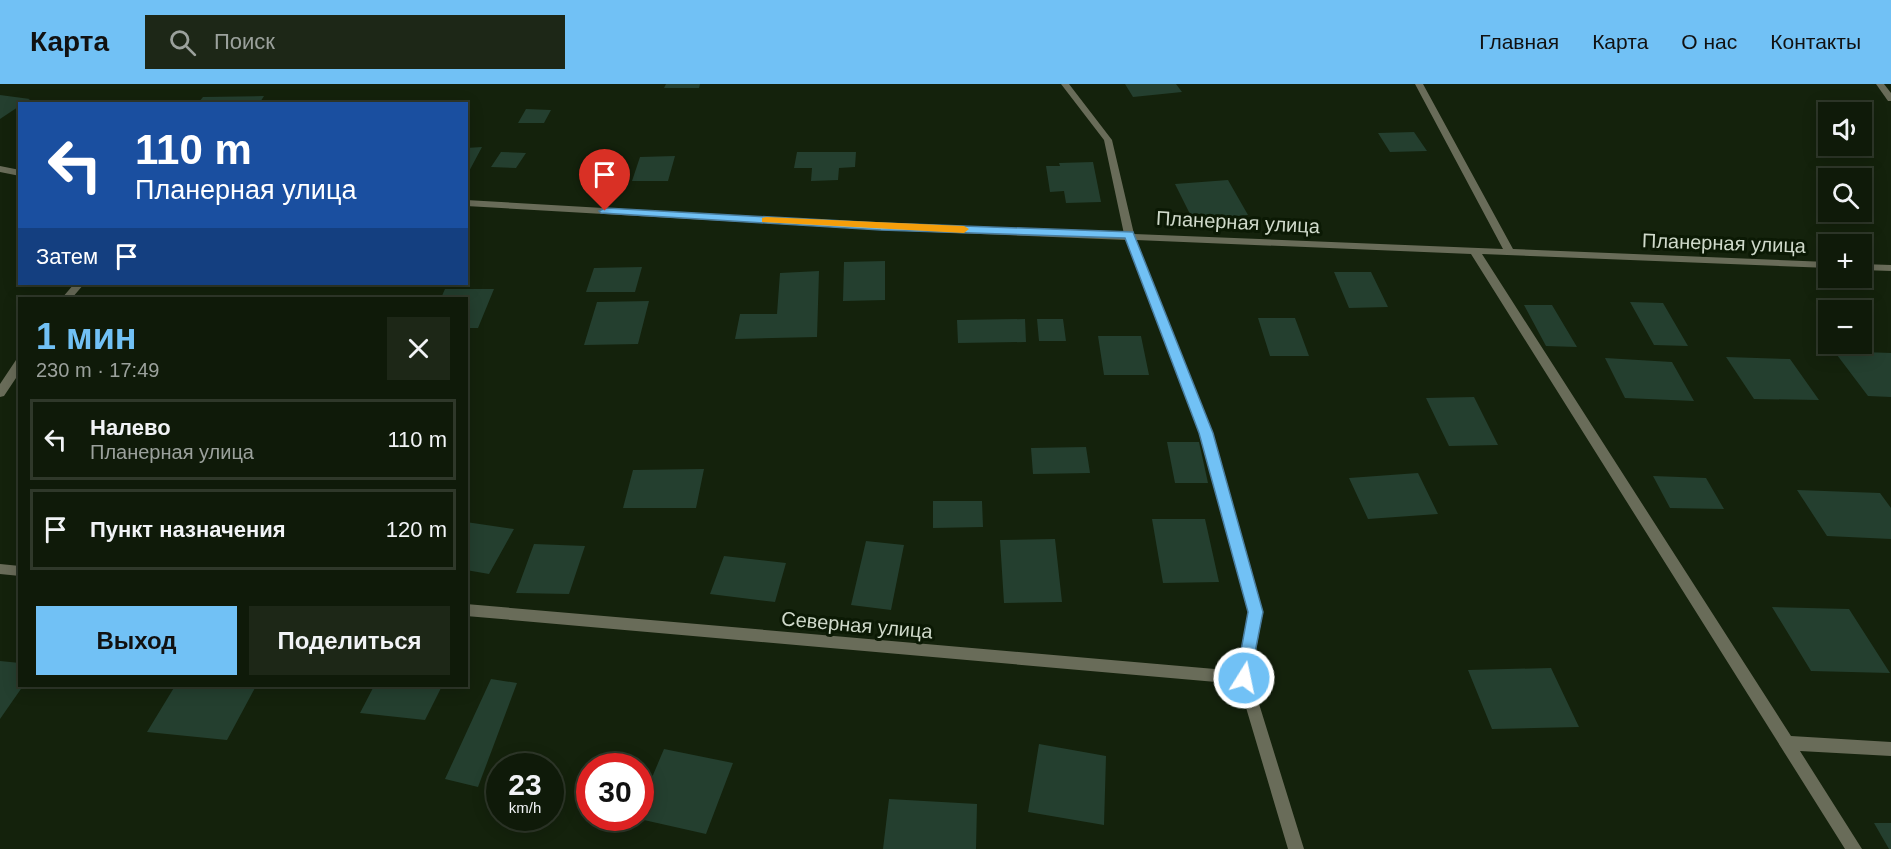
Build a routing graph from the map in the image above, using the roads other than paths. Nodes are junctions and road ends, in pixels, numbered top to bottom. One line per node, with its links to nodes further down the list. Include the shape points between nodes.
1 (1065, 84): 8 (street, via 1108,140)
2 (1419, 84): 10 (street)
3 (1880, 84): 4 (street)
4 (1891, 99)
5 (0, 169): 6 (street)
6 (18, 173)
7 (468, 203): 8 (street, Планерная улица)
8 (1129, 235): 9 (street, Планерная улица); 21 (street, via 1206,433 1256,612)
9 (1474, 250): 10 (street, Планерная улица); 22 (street)
10 (1509, 251): 11 (street, Планерная улица)
11 (1818, 265)
12 (1872, 267): 13 (street)
13 (1891, 268)
14 (78, 285): 15 (street)
15 (68, 297)
16 (18, 366): 17 (street)
17 (0, 393)
18 (0, 569): 19 (street)
19 (18, 571)
20 (468, 610): 21 (street, Северная улица)
21 (1244, 678): 24 (street)
22 (1786, 743): 23 (street); 25 (street)
23 (1891, 749)
24 (1296, 849)
25 (1854, 849)

